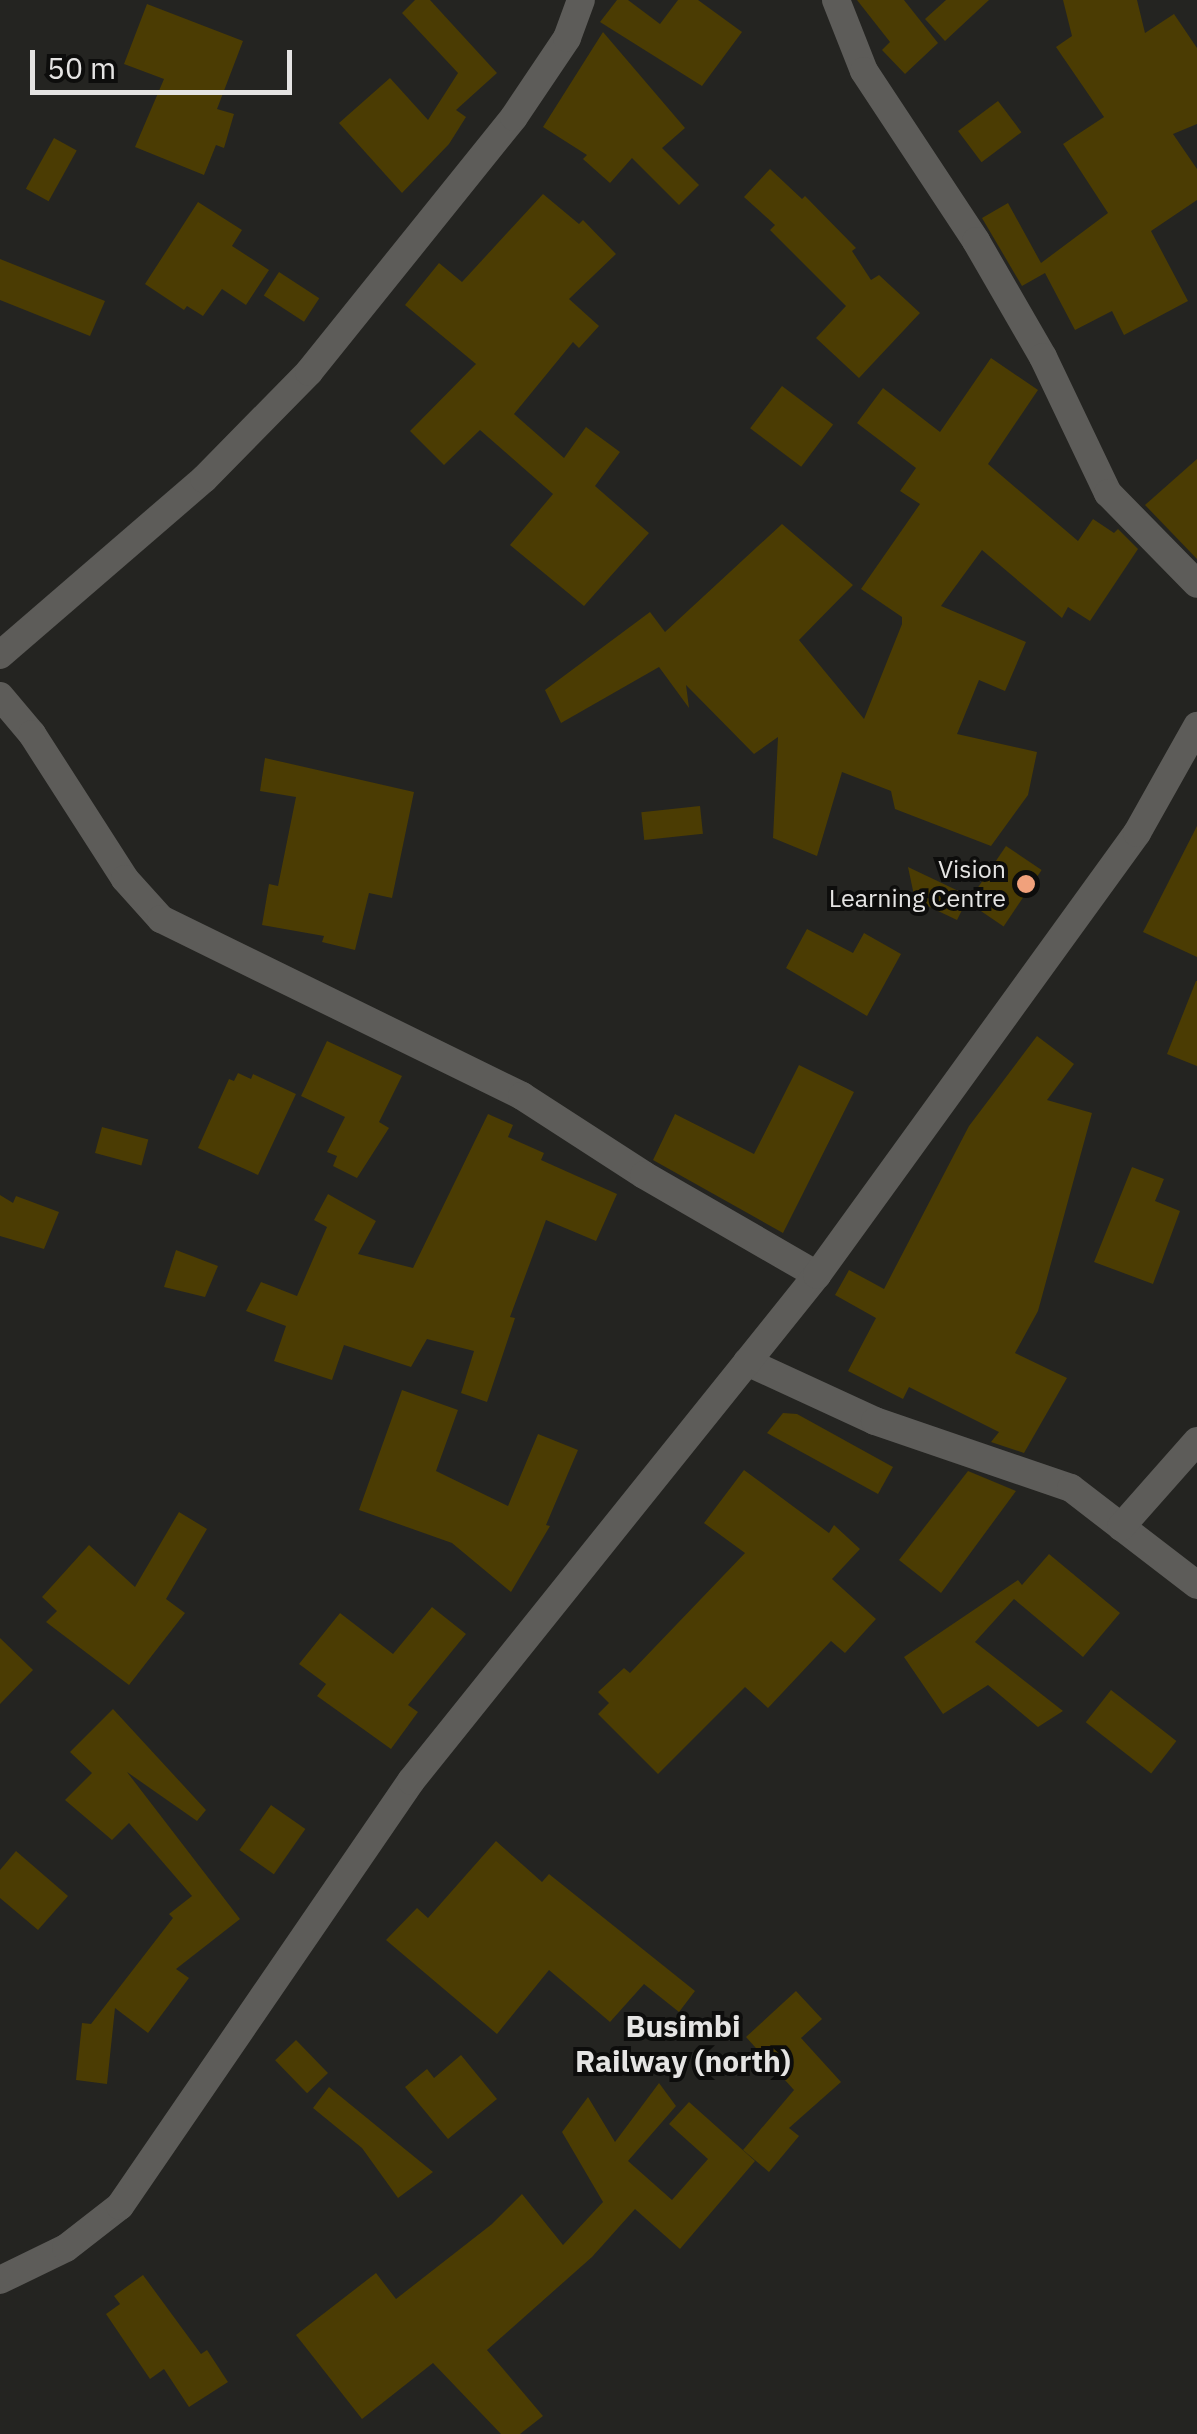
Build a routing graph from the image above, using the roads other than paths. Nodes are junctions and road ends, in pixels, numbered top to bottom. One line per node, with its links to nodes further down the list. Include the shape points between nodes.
1 (581, 0): 4 (street, via 567,38 514,118 309,372 204,479)
2 (836, 0): 3 (street, via 864,70 986,257 1108,494)
3 (1197, 584)
4 (0, 654)
5 (0, 696): 7 (street, via 32,734 125,880 161,919 522,1096)
6 (1197, 726): 7 (street, via 1137,833)
7 (817, 1275): 8 (street)
8 (747, 1362): 10 (street, via 876,1421 1071,1488); 12 (street, via 410,1781 120,2206 66,2248)
9 (1197, 1441): 10 (street)
10 (1120, 1527): 11 (street)
11 (1197, 1585)
12 (0, 2280)

